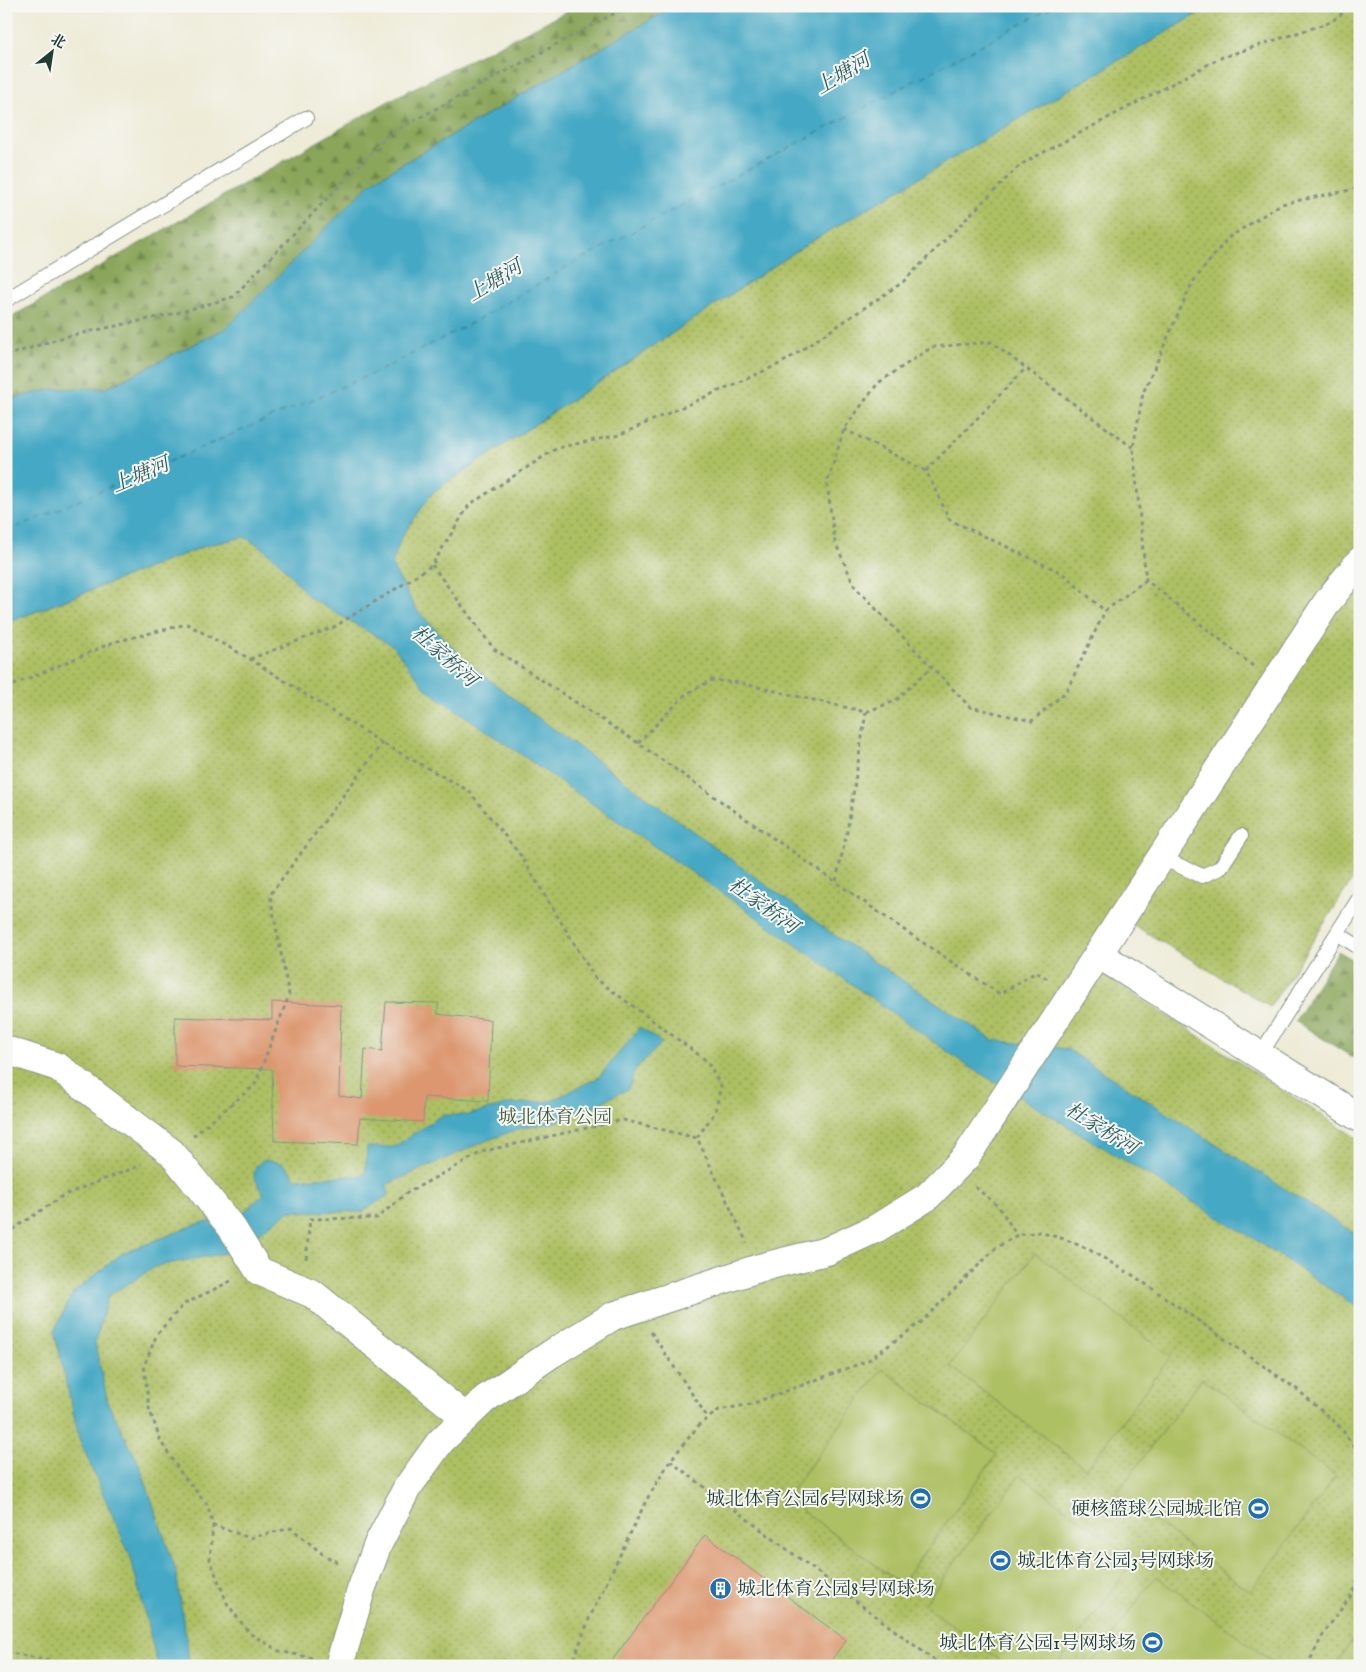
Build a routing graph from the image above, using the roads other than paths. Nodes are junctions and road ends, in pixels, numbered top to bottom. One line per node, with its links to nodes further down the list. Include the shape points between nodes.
1 (306, 118): 2 (lane)
2 (6, 300)
3 (1360, 561): 5 (street, via 1328,601)
4 (1241, 836): 5 (lane, via 1220,868 1202,876)
5 (1160, 857): 9 (street)
6 (1360, 897): 7 (lane)
7 (1337, 934): 8 (lane); 11 (lane)
8 (1360, 948)
9 (1098, 954): 11 (street); 13 (street, via 985,1132 927,1197 877,1228 827,1251 760,1268 614,1316 485,1399)
10 (6, 1050): 13 (street, via 58,1067 172,1153 232,1228 260,1271 312,1294)
11 (1260, 1056): 12 (street)
12 (1360, 1118)
13 (466, 1417): 14 (street, via 440,1442 408,1488 378,1544)
14 (339, 1665)

